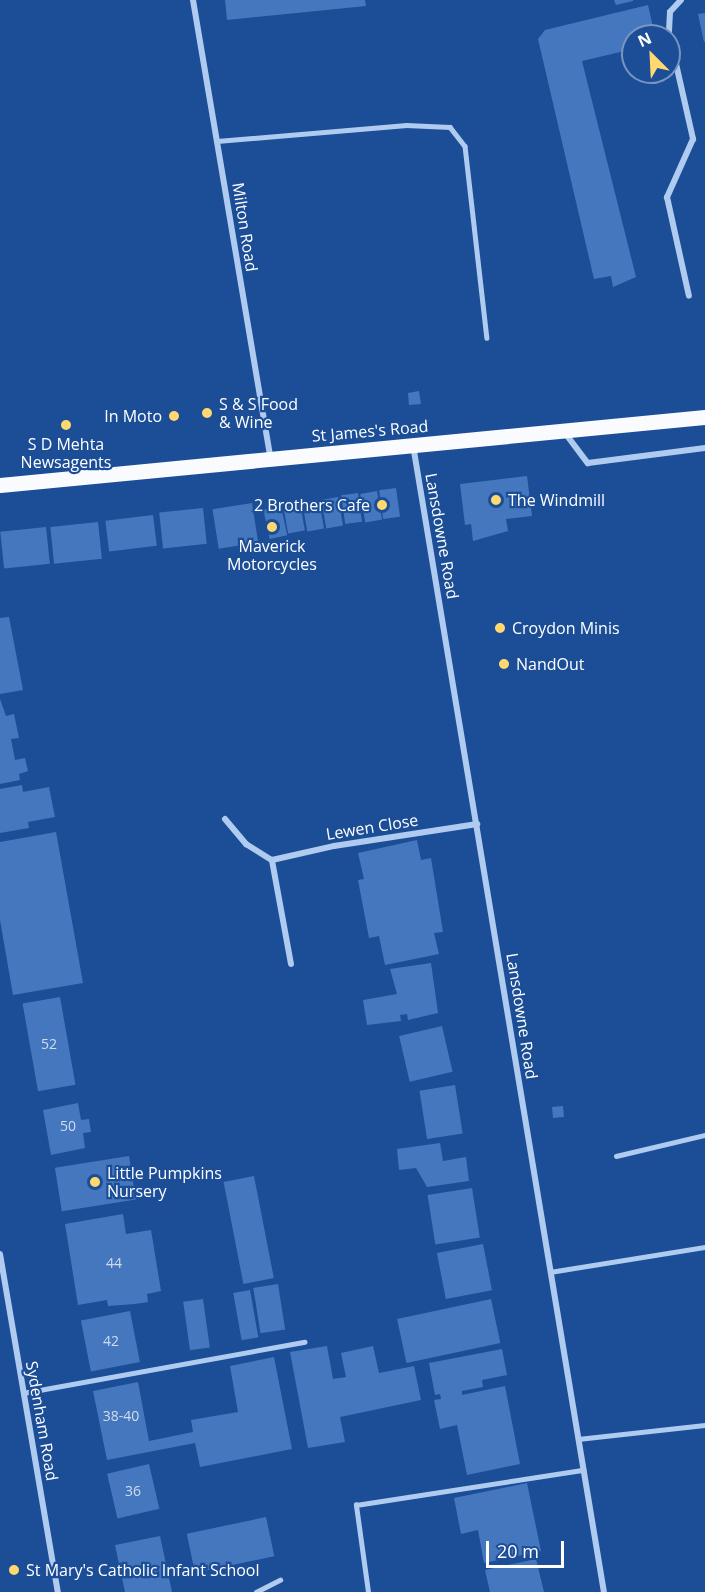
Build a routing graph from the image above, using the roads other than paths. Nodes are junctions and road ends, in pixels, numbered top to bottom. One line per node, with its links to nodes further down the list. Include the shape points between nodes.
1 (193, 0): 3 (street, Milton Road)
2 (681, 0): 4 (street, via 670,12 669,33 693,139 667,197)
3 (217, 141): 5 (lane, via 424,124 454,131 467,157); 10 (street, Milton Road)
4 (689, 296)
5 (487, 338)
6 (705, 417): 7 (main road, St James's Road)
7 (563, 430): 8 (main road, St James's Road); 9 (street, via 588,463)
8 (413, 444): 10 (main road, St James's Road); 13 (street, Lansdowne Road)
9 (705, 448)
10 (270, 458): 11 (main road, St James's Road)
11 (0, 485)
12 (225, 819): 14 (street, via 246,844)
13 (477, 825): 14 (street, Lewen Close, via 334,846); 20 (street, Lansdowne Road)
14 (272, 860): 15 (street)
15 (291, 964)
16 (705, 1135): 17 (lane)
17 (616, 1156)
18 (705, 1247): 20 (lane)
19 (0, 1254): 22 (street, Sydenham Road)
20 (550, 1272): 24 (street, Lansdowne Road)
21 (304, 1342): 22 (lane)
22 (23, 1393): 27 (street, Sydenham Road)
23 (705, 1425): 24 (lane)
24 (578, 1439): 25 (street, Lansdowne Road)
25 (583, 1470): 29 (lane, via 356,1505); 30 (street, Lansdowne Road)
26 (280, 1580): 28 (lane)
27 (58, 1592)
28 (256, 1592)
29 (368, 1592)
30 (604, 1592)

